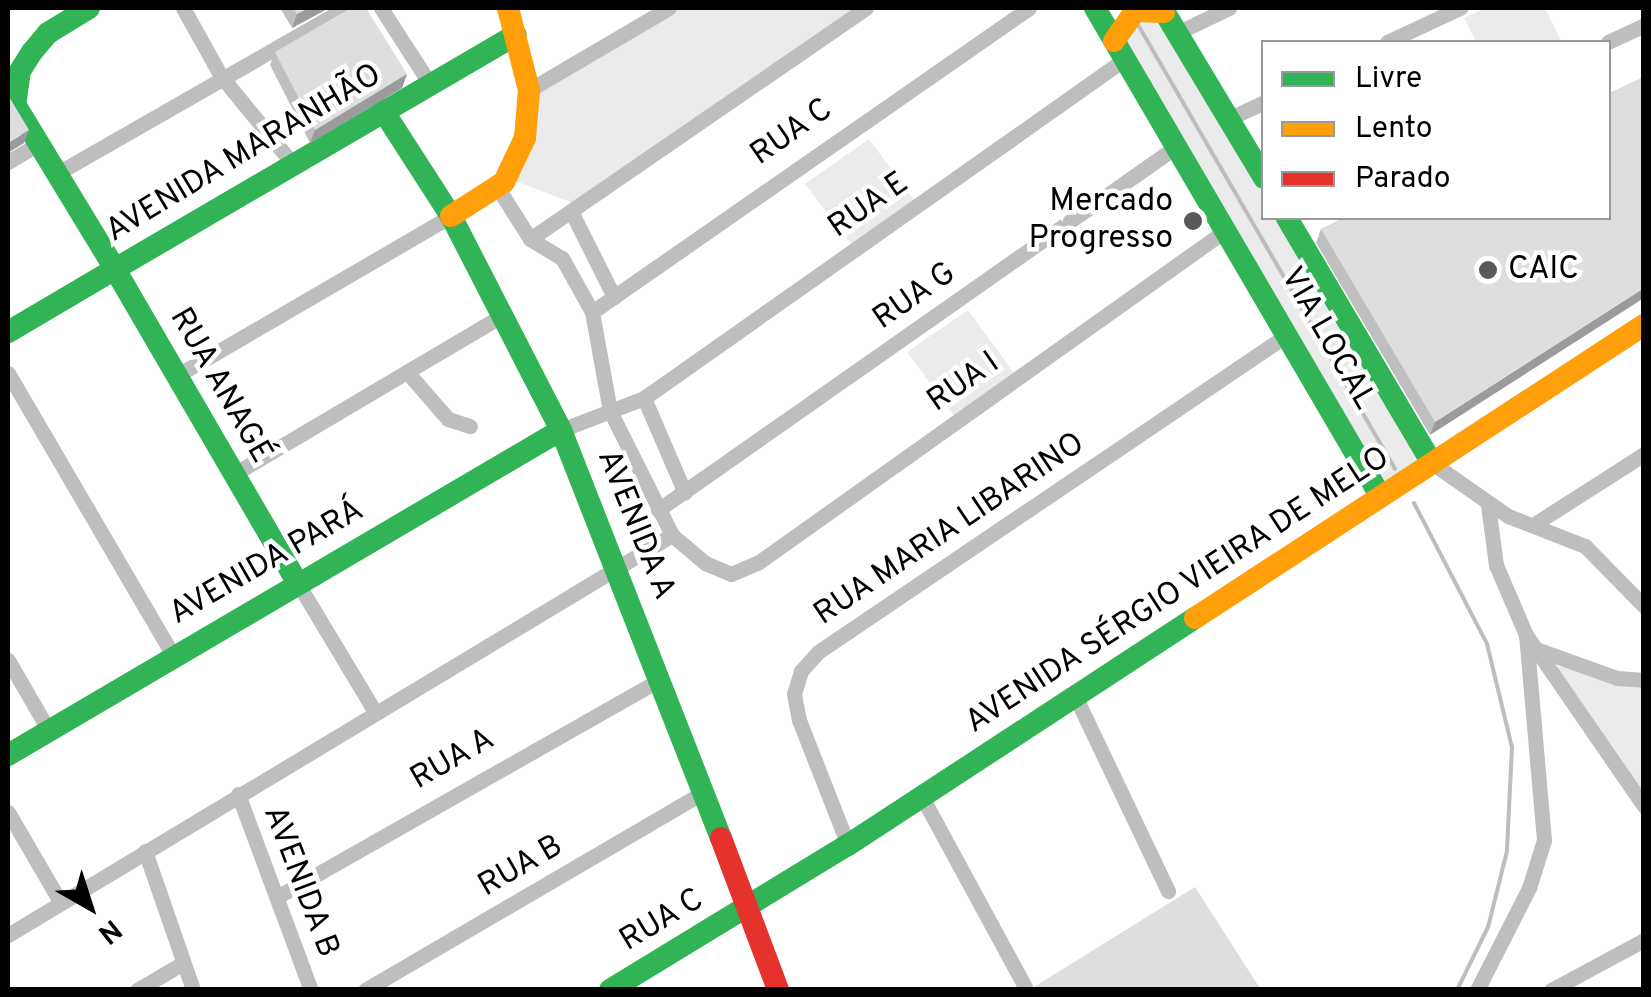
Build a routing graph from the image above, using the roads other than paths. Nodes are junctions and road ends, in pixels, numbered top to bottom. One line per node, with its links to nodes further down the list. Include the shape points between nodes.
1 (89, 8): 22 (street, via 48,33 23,64)
2 (183, 8): 19 (street)
3 (346, 8): 19 (street)
4 (381, 8): 20 (street)
5 (508, 8): 15 (street)
6 (669, 8): 21 (street)
7 (866, 8): 33 (street)
8 (1030, 8): 39 (street, RUA C)
9 (1094, 8): 18 (street, VIA LOCAL)
10 (1228, 8): 14 (street)
11 (1460, 8): 16 (street)
12 (1163, 10): 14 (street); 18 (street, via 1135,12)
13 (1644, 25): 17 (street)
14 (1177, 32): 25 (street)
15 (516, 35): 20 (street, AVENIDA MARANHÃO); 21 (street)
16 (1391, 40)
17 (1611, 41)
18 (1120, 50): 27 (street, VIA LOCAL); 48 (street, RUA E)
19 (221, 76): 29 (street); 31 (street)
20 (428, 81): 24 (street, AVENIDA MARANHÃO)
21 (529, 90): 32 (street, via 526,138)
22 (11, 100): 26 (street, RUA ANAGÉ)
23 (1261, 103): 25 (street)
24 (382, 109): 29 (street, AVENIDA MARANHÃO); 34 (street, AVENIDA A)
25 (1228, 119): 30 (street)
26 (38, 144): 28 (street); 31 (street, RUA ANAGÉ)
27 (1177, 146): 36 (street, VIA LOCAL); 55 (street, RUA G)
28 (8, 162)
29 (292, 163): 38 (street, AVENIDA MARANHÃO)
30 (1261, 173)
31 (56, 174): 38 (street, RUA ANAGÉ)
32 (504, 181): 34 (street); 37 (street, AVENIDA A)
33 (572, 214): 37 (street); 39 (street)
34 (451, 216): 41 (street, AVENIDA A); 47 (street)
35 (1288, 220): 53 (street, VIA LOCAL)
36 (1226, 230): 44 (street, VIA LOCAL); 62 (street, RUA I, via 759,562)
37 (530, 238): 40 (street, AVENIDA A, via 562,258)
38 (115, 269): 43 (street, AVENIDA MARANHÃO); 47 (street, RUA ANAGÉ)
39 (614, 297): 40 (street, RUA C)
40 (592, 312): 49 (street, AVENIDA A)
41 (498, 318): 45 (street); 51 (street, AVENIDA A)
42 (1644, 326): 53 (street, AVENIDA SÉRGIO VIEIRA DE MELO)
43 (8, 332)
44 (1287, 335): 56 (street, VIA LOCAL); 81 (street, RUA MARIA LIBARINO, via 818,652 801,671 794,694 800,720)
45 (406, 372): 50 (street, via 448,419); 54 (street)
46 (8, 373): 68 (street)
47 (176, 376): 54 (street, RUA ANAGÉ)
48 (644, 398): 49 (street, RUA E); 55 (street)
49 (610, 412): 51 (street, RUA E); 58 (street, AVENIDA A)
50 (470, 426)
51 (561, 430): 61 (street, AVENIDA A); 64 (street, AVENIDA PARÁ)
52 (1644, 454): 59 (street)
53 (1432, 463): 56 (street, AVENIDA SÉRGIO VIEIRA DE MELO); 57 (street)
54 (234, 474): 64 (street, RUA ANAGÉ)
55 (685, 492): 58 (street, RUA G)
56 (1381, 497): 72 (street, AVENIDA SÉRGIO VIEIRA DE MELO)
57 (1488, 505): 59 (street); 67 (street, via 1496,565)
58 (658, 510): 60 (street, AVENIDA A)
59 (1533, 526): 65 (street, via 1585,546)
60 (672, 534): 61 (street); 62 (street, AVENIDA A, via 705,563)
61 (619, 565): 70 (street, AVENIDA A); 73 (street)
62 (730, 574)
63 (1644, 578): 65 (street)
64 (297, 582): 68 (street, AVENIDA PARÁ); 73 (street, RUA ANAGÉ)
65 (1628, 587): 66 (street)
66 (1644, 606)
67 (1531, 642): 71 (street, via 1617,678); 79 (street); 97 (street, via 1544,840 1529,888)
68 (173, 655): 74 (street, AVENIDA PARÁ)
69 (8, 660): 74 (street)
70 (660, 680): 76 (street, AVENIDA A); 84 (street, RUA A)
71 (1644, 680)
72 (1076, 698): 78 (street, AVENIDA SÉRGIO VIEIRA DE MELO); 83 (street)
73 (375, 712): 77 (street)
74 (48, 728): 75 (street, AVENIDA PARÁ)
75 (8, 754)
76 (704, 792): 86 (street, AVENIDA A); 94 (street, RUA B)
77 (238, 794): 82 (street); 84 (street, AVENIDA B)
78 (922, 797): 81 (street, AVENIDA SÉRGIO VIEIRA DE MELO); 90 (street)
79 (1644, 806)
80 (8, 812): 85 (street)
81 (848, 845): 86 (street, AVENIDA SÉRGIO VIEIRA DE MELO)
82 (145, 851): 85 (street); 89 (street)
83 (1168, 892)
84 (278, 896): 93 (street, AVENIDA B)
85 (62, 903): 87 (street)
86 (747, 908): 95 (street, RUA C); 96 (street, AVENIDA A)
87 (8, 935)
88 (1644, 940): 98 (street)
89 (183, 962): 91 (street); 92 (street)
90 (1025, 987)
91 (137, 990)
92 (192, 990)
93 (311, 990)
94 (365, 990)
95 (610, 990)
96 (778, 990)
97 (1477, 990)
98 (1551, 990)

